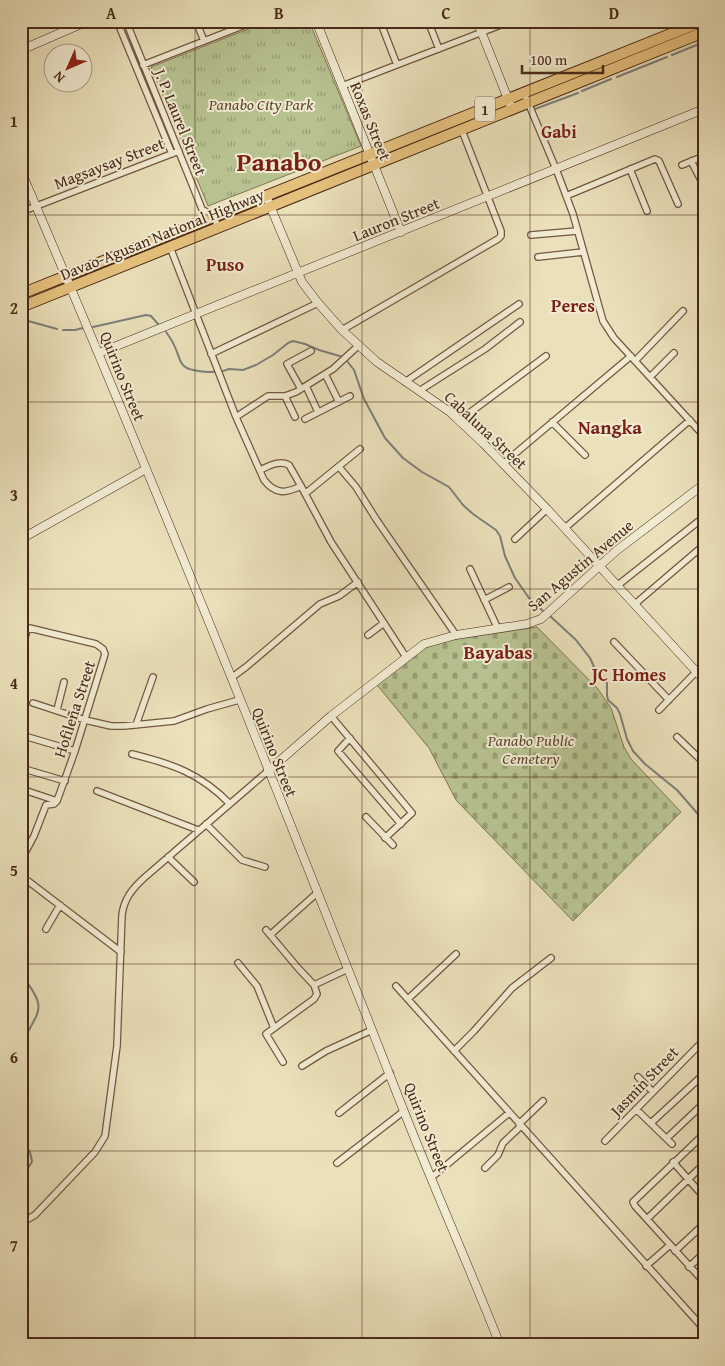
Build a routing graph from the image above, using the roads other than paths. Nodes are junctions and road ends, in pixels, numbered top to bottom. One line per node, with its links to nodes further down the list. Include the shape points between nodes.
1 (88, 21): 17 (street)
2 (117, 21): 26 (street, J. P. Laurel Street)
3 (126, 21): 18 (street, J. P. Laurel Street)
4 (196, 21): 14 (street)
5 (256, 21): 14 (street)
6 (316, 21): 20 (street, Roxas Street)
7 (380, 21): 19 (street)
8 (428, 21): 16 (street)
9 (476, 21): 13 (street)
10 (511, 21): 13 (street)
11 (703, 21): 15 (highway, Davao-Agusan National Highway / 1)
12 (704, 32): 15 (highway, Davao-Agusan National Highway / 1)
13 (482, 33): 16 (street); 22 (street)
14 (204, 41): 18 (street)
15 (657, 45): 21 (highway, Davao-Agusan National Highway / 1)
16 (439, 49): 19 (street)
17 (21, 50)
18 (143, 65): 25 (street, J. P. Laurel Street)
19 (397, 65): 20 (street)
20 (342, 86): 28 (street, Roxas Street)
21 (525, 98): 22 (highway, Davao-Agusan National Highway / 1); 31 (street)
22 (510, 105): 24 (highway, Davao-Agusan National Highway / 1)
23 (704, 109): 31 (street, Lauron Street)
24 (459, 125): 28 (highway, Davao-Agusan National Highway / 1); 39 (street)
25 (178, 151): 26 (street, Magsaysay Street); 45 (street, J. P. Laurel Street, via 202,209)
26 (172, 154): 41 (street, Magsaysay Street)
27 (704, 156): 29 (street)
28 (372, 160): 34 (highway, Davao-Agusan National Highway / 1); 36 (highway, Davao-Agusan National Highway / 1); 48 (street, Roxas Street)
29 (691, 161): 30 (street); 35 (street)
30 (682, 165)
31 (556, 169): 38 (street); 39 (street, Lauron Street)
32 (630, 169): 38 (street); 40 (street, via 657,159); 43 (street)
33 (21, 171): 41 (street, Quirino Street)
34 (305, 180): 36 (highway); 37 (highway, Davao-Agusan National Highway / 1)
35 (704, 186)
36 (310, 191): 42 (highway, Davao-Agusan National Highway / 1)
37 (266, 196): 42 (street, Cabaluna Street); 45 (highway, Davao-Agusan National Highway / 1)
38 (566, 196): 47 (street)
39 (488, 197): 48 (street, Lauron Street); 63 (street, via 501,231 498,239)
40 (678, 204)
41 (36, 206): 44 (street, Magsaysay Street); 54 (street, Quirino Street)
42 (271, 206): 46 (highway, Davao-Agusan National Highway / 1); 53 (street, Cabaluna Street)
43 (647, 211)
44 (21, 212)
45 (214, 217): 46 (street, J. P. Laurel Street); 54 (highway, Davao-Agusan National Highway / 1)
46 (218, 227): 50 (highway, Davao-Agusan National Highway / 1)
47 (577, 231): 49 (street); 51 (street)
48 (400, 232): 53 (street, Lauron Street)
49 (531, 235)
50 (170, 247): 55 (highway, Davao-Agusan National Highway / 1); 61 (street)
51 (583, 252): 52 (street); 70 (street, via 603,322)
52 (538, 257)
53 (298, 273): 57 (street, Cabaluna Street); 61 (street, Lauron Street)
54 (67, 276): 55 (street, Quirino Street); 56 (highway, Davao-Agusan National Highway / 1)
55 (72, 287): 59 (highway, Davao-Agusan National Highway / 1); 66 (street, Quirino Street)
56 (21, 294)
57 (318, 303): 63 (street, Cabaluna Street); 68 (street)
58 (519, 304): 73 (street)
59 (21, 307)
60 (683, 311): 70 (street)
61 (197, 314): 66 (street, Lauron Street); 68 (street)
62 (520, 322): 75 (street, via 485,349)
63 (342, 330): 64 (street, Cabaluna Street)
64 (358, 346): 71 (street); 73 (street, Cabaluna Street)
65 (311, 351): 74 (street, via 287,364)
66 (99, 353): 91 (street, Quirino Street)
67 (674, 353): 72 (street)
68 (211, 354): 80 (street)
69 (546, 356): 83 (street)
70 (633, 358): 72 (street); 85 (street)
71 (325, 374): 74 (street); 78 (street)
72 (650, 377): 84 (street)
73 (405, 382): 75 (street, Cabaluna Street)
74 (303, 387): 76 (street); 79 (street)
75 (419, 391): 83 (street, Cabaluna Street)
76 (286, 396): 80 (street, via 268,396); 81 (street)
77 (350, 396): 78 (street)
78 (339, 402): 79 (street)
79 (318, 412): 82 (street)
80 (236, 417): 92 (street)
81 (295, 418)
82 (305, 419)
83 (460, 420): 89 (street, Cabaluna Street)
84 (690, 420): 86 (street); 98 (street)
85 (552, 422): 88 (street); 89 (street)
86 (704, 436)
87 (360, 449): 90 (street)
88 (586, 455)
89 (504, 463): 96 (street, Cabaluna Street)
90 (339, 467): 95 (street); 113 (street, via 356,487)
91 (146, 469): 99 (street); 119 (street, Quirino Street)
92 (260, 470): 94 (street, via 267,483 277,491); 94 (street, via 278,463 287,464)
93 (704, 484): 102 (street, San Agustin Avenue)
94 (301, 486): 95 (street)
95 (306, 494): 104 (street, via 331,542)
96 (548, 509): 98 (street, Cabaluna Street); 100 (street)
97 (704, 517): 105 (street)
98 (564, 528): 102 (street, Cabaluna Street)
99 (21, 539)
100 (515, 539)
101 (704, 545): 108 (street)
102 (599, 566): 105 (street, Cabaluna Street); 111 (street, San Agustin Avenue, via 541,619)
103 (470, 569): 107 (street)
104 (358, 582): 109 (street); 119 (street, via 339,596 320,604)
105 (618, 585): 108 (street, Cabaluna Street)
106 (509, 587): 107 (street)
107 (484, 600): 111 (street)
108 (635, 604): 117 (street, Cabaluna Street)
109 (384, 623): 112 (street); 116 (street)
110 (24, 627): 115 (street); 128 (street, Hofileña Street, via 96,644 103,649 105,658)
111 (498, 629): 113 (street, San Agustin Avenue)
112 (368, 635)
113 (456, 635): 116 (street, San Agustin Avenue, via 429,642)
114 (614, 642): 123 (street)
115 (21, 648)
116 (406, 657): 127 (street, San Agustin Avenue)
117 (696, 672): 120 (street, Cabaluna Street); 123 (street)
118 (153, 677): 129 (street)
119 (231, 678): 122 (street, Quirino Street)
120 (704, 680)
121 (64, 682): 125 (street)
122 (240, 700): 129 (street, via 174,721); 137 (street, Quirino Street)
123 (669, 700): 126 (street)
124 (33, 703): 125 (street)
125 (56, 710): 128 (street)
126 (659, 710)
127 (331, 716): 132 (street); 137 (street, San Agustin Avenue)
128 (85, 720): 129 (street, via 111,726); 133 (street, Hofileña Street)
129 (136, 725)
130 (21, 735): 133 (street)
131 (677, 737): 135 (street)
132 (350, 738): 145 (street, via 412,813); 145 (street, via 338,751)
133 (75, 751): 138 (street, Hofileña Street)
134 (132, 754): 142 (street, via 164,762 197,777)
135 (704, 763)
136 (21, 768): 138 (street)
137 (268, 771): 142 (street); 154 (street, Quirino Street)
138 (65, 781): 141 (street, Hofileña Street)
139 (21, 789): 141 (street)
140 (97, 791): 146 (street)
141 (57, 801): 149 (street, via 46,805)
142 (230, 804): 144 (street)
143 (366, 817): 147 (street)
144 (206, 824): 146 (street); 151 (street, via 242,860)
145 (401, 824): 147 (street)
146 (198, 830): 150 (street)
147 (385, 838): 148 (street)
148 (393, 845)
149 (26, 851)
150 (168, 857): 153 (street); 157 (street, via 138,884 125,902)
151 (264, 867)
152 (28, 881): 155 (street)
153 (194, 882)
154 (317, 893): 161 (street, Quirino Street); 162 (street, via 268,932)
155 (60, 905): 156 (street); 157 (street)
156 (46, 929)
157 (121, 952): 194 (street, via 117,1046 105,1136 95,1152 35,1215)
158 (456, 954): 164 (street)
159 (551, 958): 168 (street, via 512,988)
160 (238, 962): 165 (street, via 257,986)
161 (348, 969): 162 (street); 166 (street, Quirino Street)
162 (314, 985): 165 (street, via 317,994 314,999)
163 (396, 986): 164 (street)
164 (408, 999): 168 (street)
165 (274, 1028): 169 (street, via 266,1036)
166 (372, 1030): 170 (street); 171 (street, Quirino Street)
167 (704, 1040): 174 (street, Jasmin Street)
168 (454, 1051): 180 (street)
169 (282, 1062)
170 (302, 1066)
171 (390, 1073): 178 (street, Quirino Street); 179 (street)
172 (704, 1074): 181 (street)
173 (638, 1077): 174 (street)
174 (652, 1091): 177 (street, Jasmin Street)
175 (543, 1101): 182 (street)
176 (704, 1103): 184 (street)
177 (636, 1109): 181 (street); 185 (street, Jasmin Street)
178 (404, 1111): 188 (street); 191 (street, Quirino Street)
179 (339, 1113)
180 (509, 1113): 182 (street); 191 (street)
181 (651, 1123): 184 (street)
182 (520, 1125): 190 (street); 200 (street)
183 (704, 1134): 187 (street)
184 (666, 1138): 186 (street)
185 (605, 1141)
186 (672, 1144)
187 (674, 1162): 192 (street); 195 (street, via 634,1200)
188 (337, 1163)
189 (704, 1164): 192 (street)
190 (485, 1168)
191 (432, 1177): 205 (street, Quirino Street)
192 (688, 1179): 193 (street); 195 (street)
193 (704, 1196)
194 (21, 1216)
195 (646, 1219): 197 (street)
196 (704, 1224): 198 (street)
197 (670, 1245): 198 (street); 200 (street)
198 (675, 1251): 201 (street)
199 (704, 1253): 201 (street)
200 (646, 1266): 203 (street)
201 (689, 1267): 202 (street)
202 (702, 1281)
203 (704, 1329)
204 (704, 1341): 206 (street)
205 (500, 1345)
206 (700, 1345)

